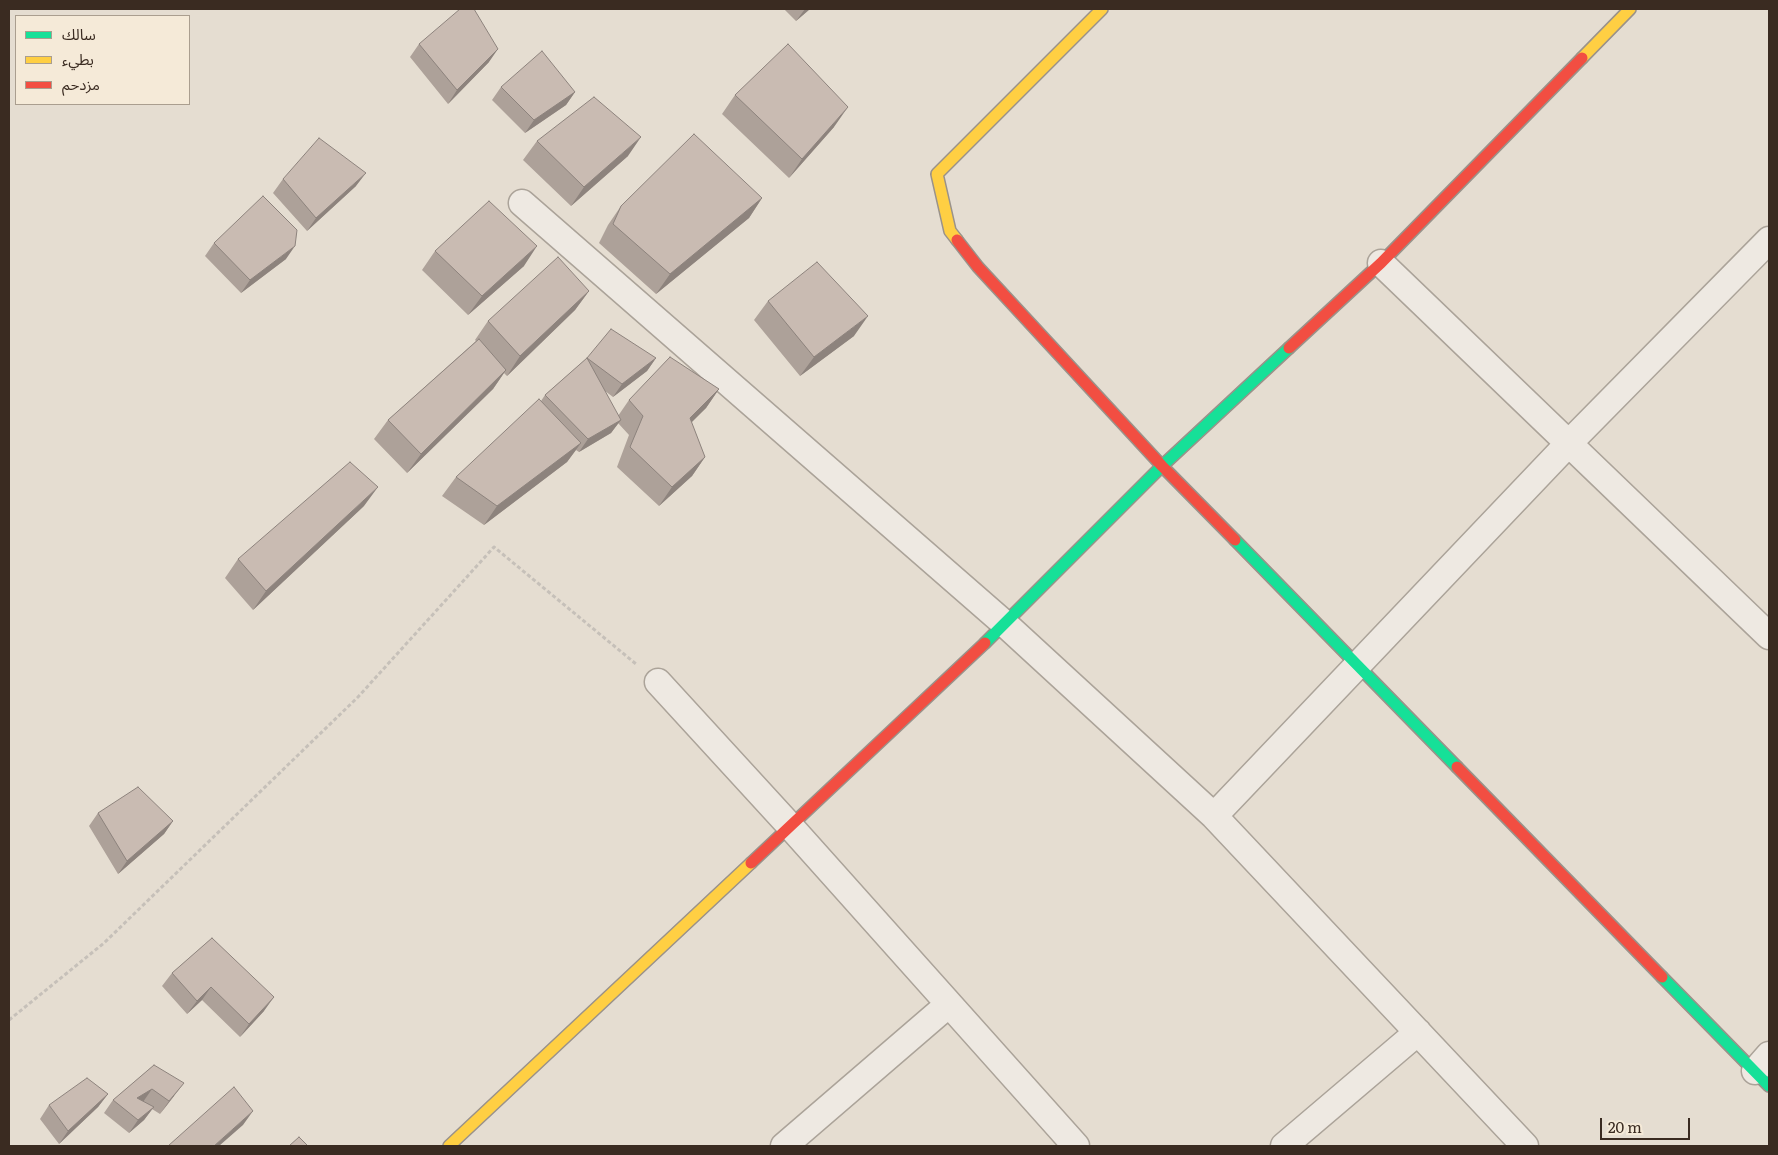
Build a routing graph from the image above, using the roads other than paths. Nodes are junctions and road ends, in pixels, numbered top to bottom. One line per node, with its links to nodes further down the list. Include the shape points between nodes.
1 (1102, 9): 7 (street, via 937,174 950,231 978,267)
2 (1630, 9): 5 (street)
3 (522, 203): 8 (street)
4 (1769, 240): 6 (street)
5 (1382, 263): 6 (street); 7 (street)
6 (1569, 444): 9 (street); 10 (street)
7 (1162, 466): 8 (street); 10 (street)
8 (1005, 624): 12 (street); 13 (street)
9 (1769, 636)
10 (1357, 665): 12 (street); 16 (street)
11 (658, 682): 13 (street)
12 (1214, 816): 15 (street)
13 (790, 826): 14 (street); 17 (street)
14 (949, 1004): 18 (street); 19 (street)
15 (1418, 1032): 20 (street); 21 (street)
16 (1764, 1070)
17 (449, 1146)
18 (784, 1146)
19 (1076, 1146)
20 (1284, 1146)
21 (1525, 1146)

